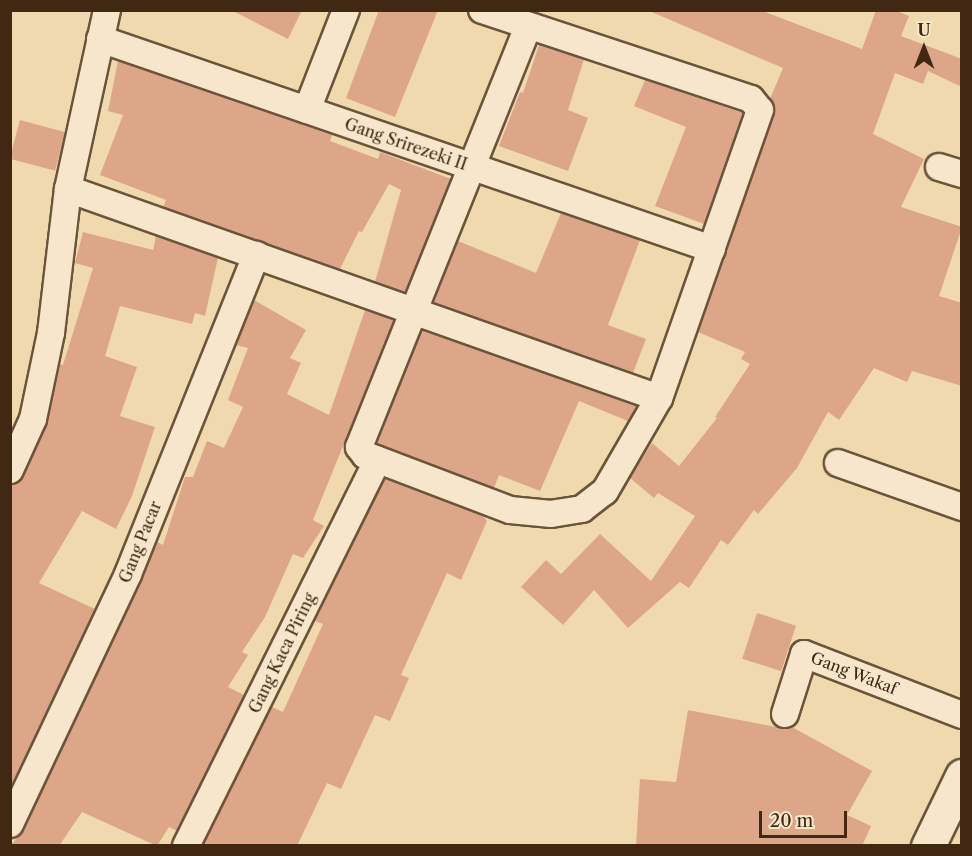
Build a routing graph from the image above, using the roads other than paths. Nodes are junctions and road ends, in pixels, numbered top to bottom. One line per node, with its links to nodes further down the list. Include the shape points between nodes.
1 (108, 10): 5 (street)
2 (346, 10): 6 (street)
3 (482, 10): 4 (street)
4 (528, 27): 7 (street); 9 (street, via 756,102 760,110 758,123)
5 (100, 39): 6 (street, Gang Srirezeki II); 8 (street)
6 (307, 110): 7 (street, Gang Srirezeki II)
7 (473, 167): 9 (street, Gang Srirezeki II); 11 (street)
8 (68, 189): 10 (street); 15 (street, via 51,333 40,387 33,419)
9 (712, 249): 12 (street)
10 (256, 255): 11 (street); 20 (street, Gang Pacar, via 128,574)
11 (416, 312): 12 (street); 13 (street, via 360,441 362,453)
12 (659, 398): 13 (street, via 605,492 582,509 551,514 510,510)
13 (378, 460): 21 (street, Gang Kaca Piring)
14 (838, 463): 16 (street)
15 (10, 470)
16 (962, 507)
17 (785, 714): 18 (street, Gang Wakaf, via 804,654)
18 (962, 715)
19 (962, 776): 22 (main road)
20 (13, 811)
21 (186, 846)
22 (928, 846)

